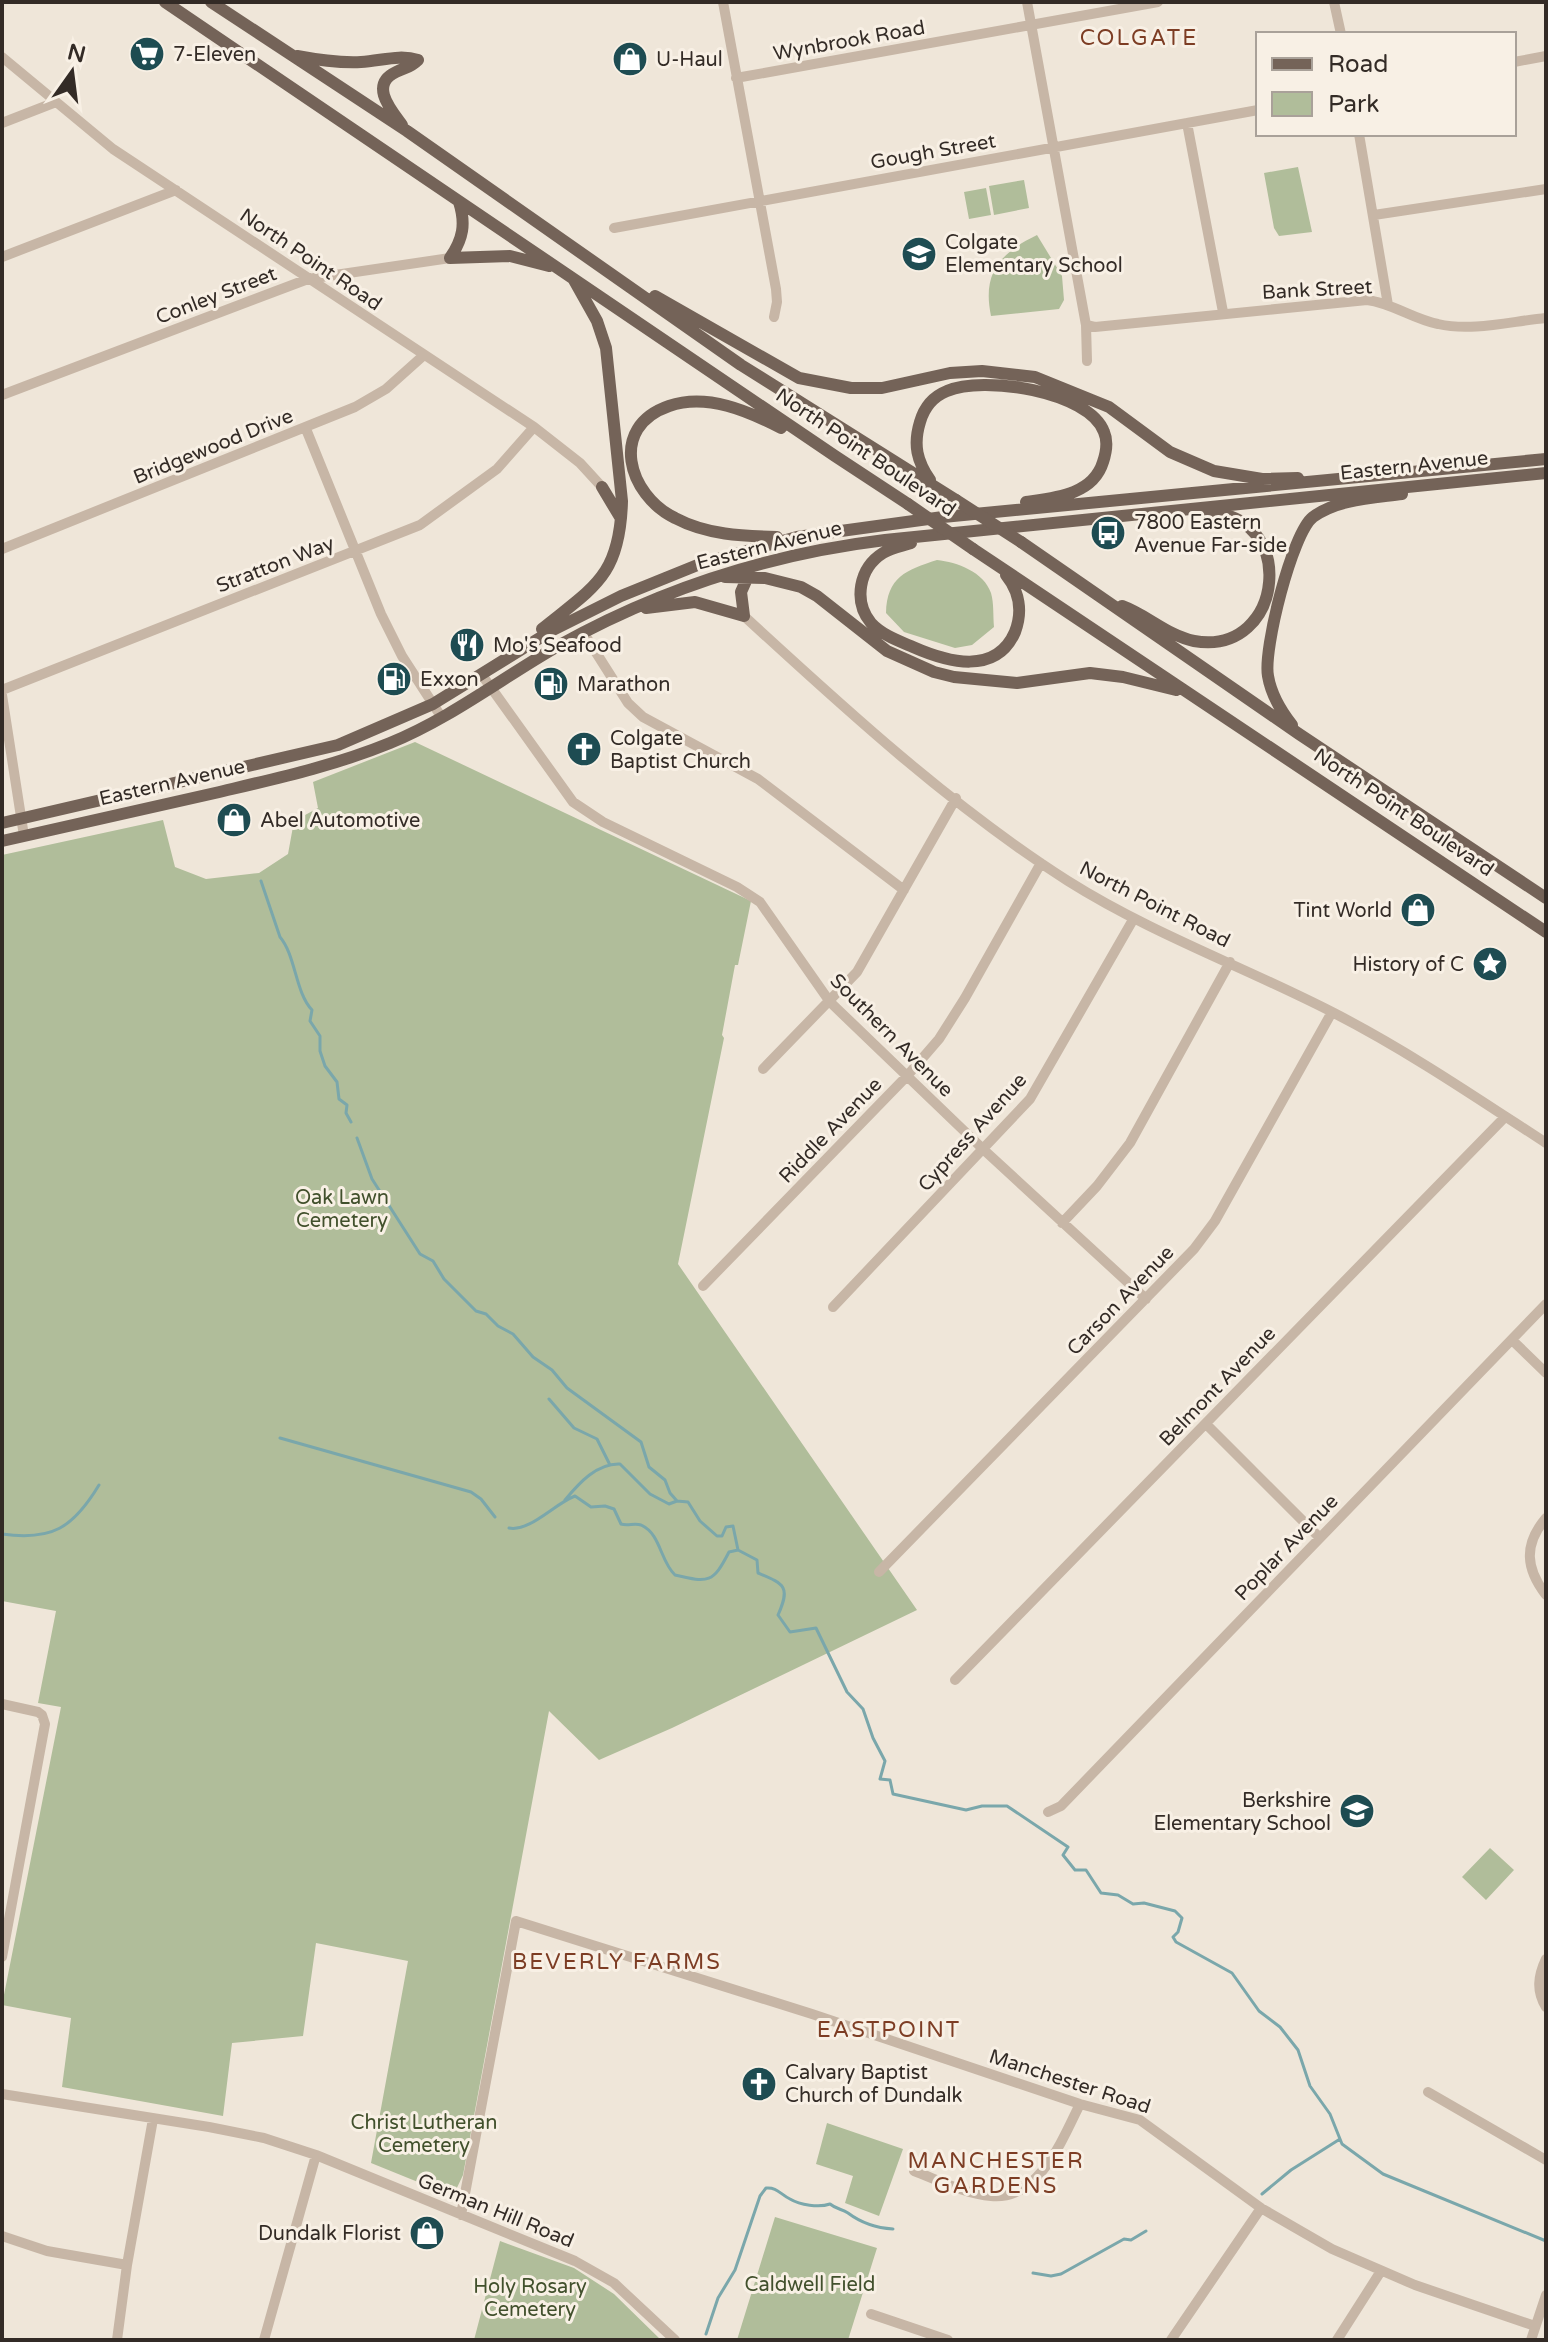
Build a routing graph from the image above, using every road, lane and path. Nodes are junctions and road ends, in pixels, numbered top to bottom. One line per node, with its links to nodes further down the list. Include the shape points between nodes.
1 (165, 2): 23 (main road, North Point Boulevard)
2 (211, 2): 9 (main road, North Point Boulevard)
3 (723, 2): 13 (street)
4 (1027, 2): 7 (street)
5 (1158, 2): 7 (street, Wynbrook Road)
6 (1334, 2): 8 (street)
7 (1031, 25): 13 (street, Wynbrook Road); 20 (street)
8 (1341, 32)
9 (292, 55): 18 (main road, North Point Boulevard); 18 (main road, via 321,61 406,56 418,60 387,78 382,93)
10 (1546, 56): 12 (street)
11 (2, 57): 14 (street, North Point Road)
12 (1516, 62)
13 (736, 78): 24 (street)
14 (56, 102): 16 (street); 22 (street, North Point Road, via 113,149)
15 (1256, 110): 17 (street, Gough Street)
16 (2, 123)
17 (1187, 123): 20 (street, Gough Street); 34 (street)
18 (407, 131): 29 (main road, North Point Boulevard)
19 (1359, 136): 25 (street)
20 (1054, 147): 24 (street, Gough Street); 37 (street)
21 (1546, 189): 25 (street)
22 (176, 190): 27 (street); 32 (street, North Point Road)
23 (459, 201): 28 (main road, via 461,242); 30 (main road, North Point Boulevard)
24 (758, 202): 26 (street, Gough Street); 35 (street, via 777,296)
25 (1374, 215): 33 (street)
26 (614, 228)
27 (2, 257)
28 (450, 258): 30 (main road, via 510,256); 32 (street, Conley Street)
29 (588, 258): 46 (main road, via 799,378 882,388 950,373 1035,377 1109,407 1170,452 1214,471); 49 (main road, North Point Boulevard, via 741,365)
30 (558, 269): 31 (main road, North Point Boulevard)
31 (572, 278): 43 (main road, North Point Boulevard); 52 (main road, via 606,348)
32 (308, 279): 38 (street, North Point Road); 40 (street, Conley Street)
33 (1388, 305): 34 (street, Bank Street, via 1367,300); 36 (street, Bank Street, via 1447,326)
34 (1223, 312): 37 (street, Bank Street)
35 (774, 317)
36 (1546, 318)
37 (1086, 325): 39 (street)
38 (424, 355): 41 (street, North Point Road); 42 (street, Bridgewood Drive, via 375,396)
39 (1087, 361)
40 (2, 395)
41 (534, 427): 48 (street, North Point Road); 56 (street, Stratton Way, via 497,469 444,510)
42 (306, 429): 55 (street, Bridgewood Drive); 56 (street)
43 (835, 456): 54 (main road, via 759,416 714,404 684,403 660,410 634,439 635,479 674,518 733,536); 58 (main road, North Point Boulevard, bridge)
44 (1546, 459): 46 (main road, Eastern Avenue)
45 (1546, 473): 47 (main road, Eastern Avenue)
46 (1313, 483): 51 (main road, Eastern Avenue)
47 (1425, 484): 50 (main road, Eastern Avenue); 72 (main road, via 1408,493 1326,509 1310,519 1298,537 1267,665 1281,711)
48 (602, 487): 52 (main road)
49 (952, 497): 51 (main road, via 930,481 919,464 916,436 924,411 945,391 988,385 1042,392 1087,411 1104,432 1102,467 1078,490); 61 (main road, North Point Boulevard, bridge)
50 (1119, 516): 53 (main road, Eastern Avenue); 61 (main road, via 1215,513 1236,519 1258,538 1267,555 1271,585 1266,603 1246,628 1211,642 1174,634 1140,613)
51 (943, 517): 54 (main road, Eastern Avenue)
52 (622, 520): 65 (main road, via 616,552 596,585)
53 (942, 534): 57 (main road, Eastern Avenue, via 859,543); 58 (main road, via 886,551 867,571 860,600 881,631 947,660 990,657 1006,645 1019,618 1014,585)
54 (797, 537): 65 (main road, Eastern Avenue, via 662,578)
55 (2, 549)
56 (356, 552): 68 (street, Stratton Way); 70 (street, via 401,654)
57 (761, 563): 59 (main road, Eastern Avenue); 60 (main road)
58 (999, 566): 69 (main road, North Point Boulevard)
59 (710, 577): 60 (main road); 62 (main road, Eastern Avenue)
60 (746, 577): 63 (main road, via 740,600); 69 (main road, via 801,587 887,651 954,677 1017,683 1090,673 1156,683)
61 (1107, 602): 72 (main road, North Point Boulevard)
62 (625, 611): 63 (main road, via 695,602); 64 (main road, Eastern Avenue)
63 (744, 616): 77 (street, North Point Road, via 860,721)
64 (583, 632): 67 (main road, Eastern Avenue); 83 (street, via 628,703 643,717 758,779)
65 (522, 648): 66 (main road, Eastern Avenue)
66 (482, 675): 67 (street, Southern Avenue); 70 (main road, Eastern Avenue)
67 (491, 687): 71 (main road, Eastern Avenue); 88 (street, Southern Avenue, via 573,802 760,902)
68 (2, 692): 78 (street)
69 (1193, 695): 86 (main road, North Point Boulevard)
70 (433, 704): 71 (street); 73 (main road, Eastern Avenue)
71 (442, 718): 74 (main road, Eastern Avenue)
72 (1299, 734): 84 (main road, North Point Boulevard)
73 (338, 745): 74 (main road); 75 (main road, Eastern Avenue)
74 (343, 760): 76 (main road, Eastern Avenue)
75 (199, 779): 76 (main road); 78 (main road, Eastern Avenue)
76 (203, 795): 80 (main road, Eastern Avenue)
77 (956, 798): 82 (street, North Point Road); 83 (street)
78 (21, 819): 79 (main road, Eastern Avenue); 80 (street)
79 (2, 823)
80 (24, 836): 81 (main road, Eastern Avenue)
81 (2, 841)
82 (1041, 863): 85 (street, North Point Road); 91 (street, Riddle Avenue, via 952,1020)
83 (904, 890): 88 (street, via 866,959)
84 (1546, 898)
85 (1134, 918): 87 (street, North Point Road); 94 (street, Cypress Avenue, via 1039,1086)
86 (1546, 932)
87 (1230, 962): 89 (street, North Point Road); 95 (street, via 1142,1125)
88 (830, 1002): 90 (street); 91 (street, Southern Avenue)
89 (1332, 1012): 92 (street, North Point Road, via 1414,1057); 97 (street, Carson Avenue, via 1215,1221)
90 (763, 1069)
91 (907, 1076): 94 (street, Southern Avenue); 96 (street, Riddle Avenue)
92 (1505, 1117): 93 (street, North Point Road); 102 (street, Belmont Avenue)
93 (1546, 1143)
94 (984, 1150): 95 (street, Southern Avenue); 99 (street, Cypress Avenue)
95 (1062, 1223): 97 (street, Southern Avenue)
96 (703, 1286)
97 (1146, 1299): 105 (street, Carson Avenue)
98 (1546, 1304): 100 (street, Poplar Avenue)
99 (833, 1307)
100 (1512, 1340): 101 (street); 104 (street, Poplar Avenue)
101 (1546, 1373)
102 (1206, 1424): 104 (street); 107 (street, Belmont Avenue)
103 (1546, 1518): 106 (street, via 1529,1558 1533,1577)
104 (1320, 1538): 109 (street, Poplar Avenue, via 1061,1806)
105 (879, 1572)
106 (1546, 1595)
107 (955, 1680)
108 (2, 1704): 110 (street, via 30,1709 42,1715 45,1724)
109 (1048, 1812)
110 (2, 1957)
111 (1546, 1959): 112 (street, via 1538,1989)
112 (1546, 2007)
113 (1428, 2092): 118 (street)
114 (2, 2094): 116 (street, German Hill Road)
115 (1080, 2104): 119 (street, via 1038,2176 1006,2196 985,2195); 120 (street, Manchester Road, via 1148,2124); 121 (street, Manchester Road, via 516,1921)
116 (153, 2119): 117 (street, German Hill Road, via 264,2138); 123 (street)
117 (316, 2155): 121 (street, German Hill Road); 129 (street)
118 (1546, 2160)
119 (914, 2171)
120 (1261, 2208): 124 (street, Manchester Road); 132 (street)
121 (461, 2215): 130 (street, German Hill Road, via 575,2261 614,2283)
122 (2, 2236): 123 (street, via 47,2251)
123 (127, 2265): 128 (street)
124 (1381, 2271): 127 (street, Manchester Road); 133 (street)
125 (1546, 2295): 127 (street)
126 (871, 2314): 131 (street)
127 (1535, 2326): 134 (street)
128 (117, 2340)
129 (264, 2340)
130 (675, 2340)
131 (948, 2340)
132 (1171, 2340)
133 (1337, 2340)
134 (1531, 2340)

